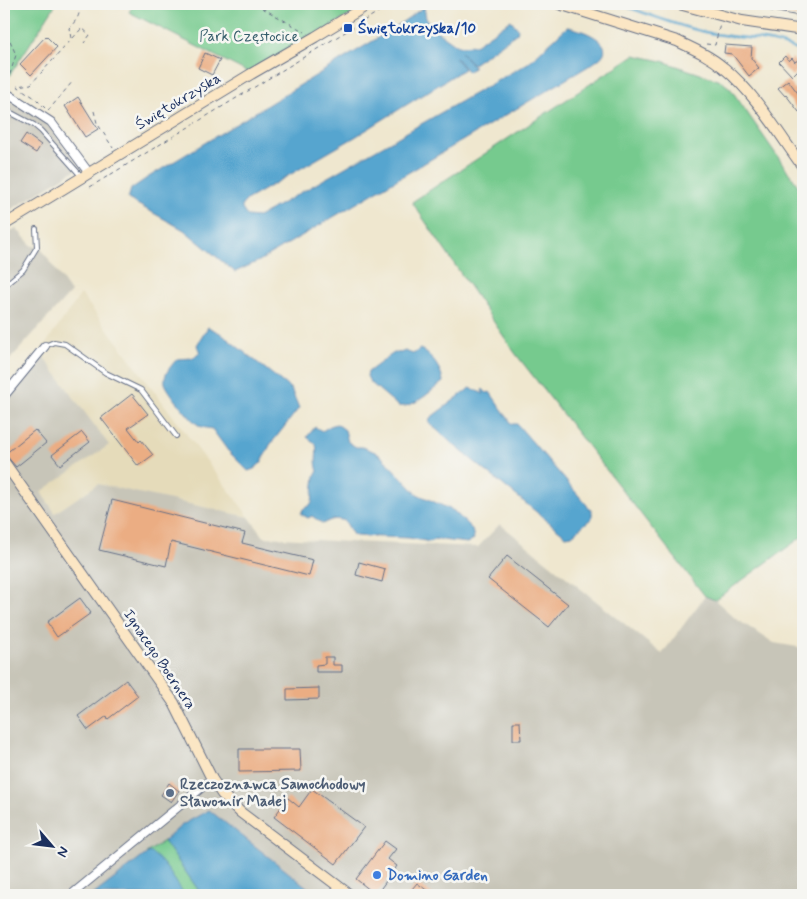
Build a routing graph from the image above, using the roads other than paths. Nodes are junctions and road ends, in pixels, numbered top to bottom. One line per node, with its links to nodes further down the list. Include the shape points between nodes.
1 (369, 4): 8 (street, Świętokrzyska)
2 (560, 4): 7 (street, via 678,41 724,67 749,93)
3 (679, 4): 4 (street, via 742,21)
4 (803, 30)
5 (8, 94): 8 (street, via 51,122)
6 (4, 109): 8 (lane, via 42,131)
7 (803, 166)
8 (86, 176): 9 (street, Świętokrzyska)
9 (4, 225)
10 (36, 229): 11 (lane, via 37,247 24,270)
11 (4, 286)
12 (45, 346): 13 (street); 14 (lane, via 54,342 66,344 106,373 141,390)
13 (4, 396)
14 (176, 436)
15 (4, 462): 16 (street, Ignacego Boernera, via 174,703)
16 (212, 779): 17 (street); 18 (street, Ignacego Boernera, via 240,812)
17 (71, 895)
18 (350, 895)

